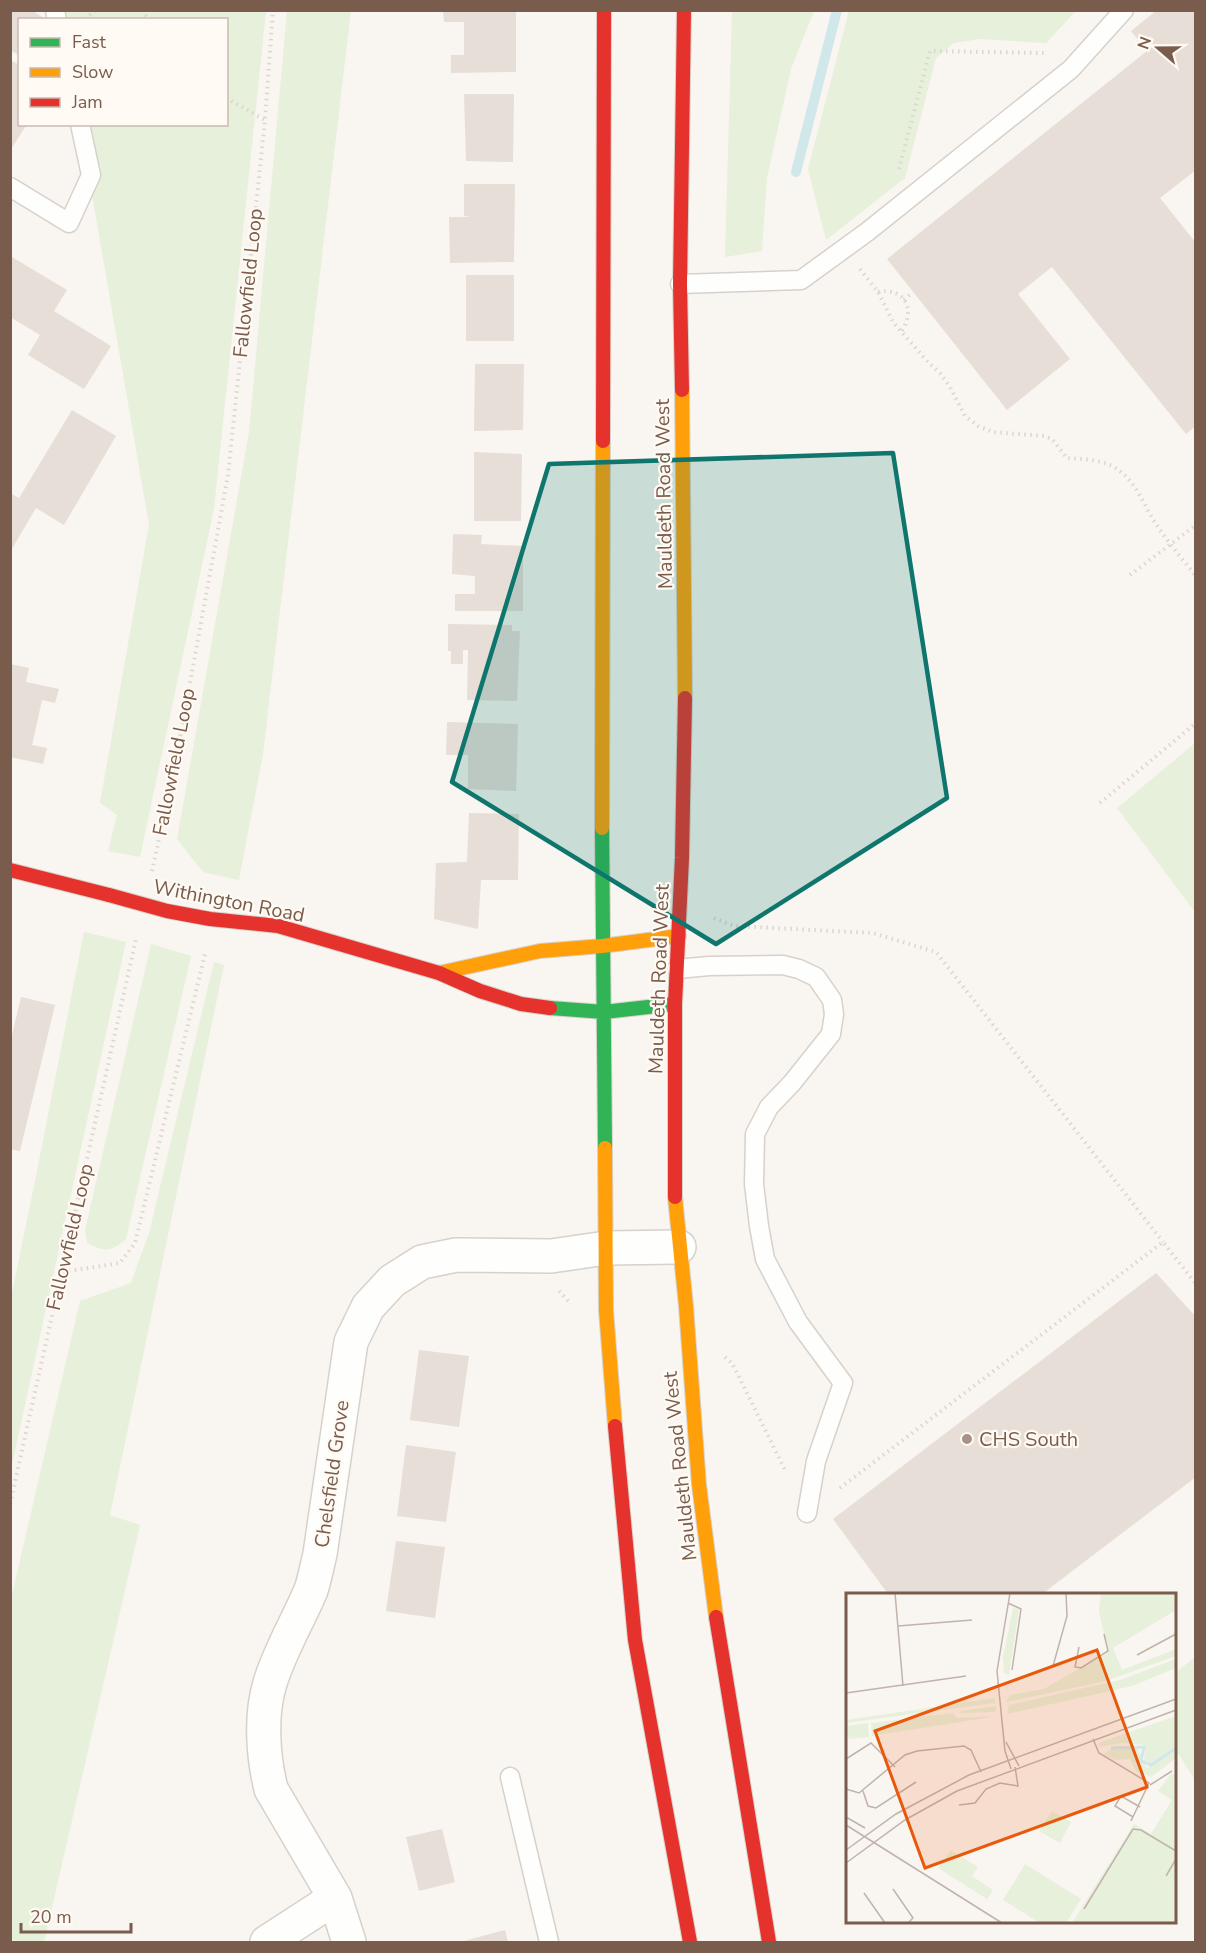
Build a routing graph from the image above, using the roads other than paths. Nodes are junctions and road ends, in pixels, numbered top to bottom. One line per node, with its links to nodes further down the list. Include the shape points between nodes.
1 (604, 10): 9 (street)
2 (684, 10): 6 (street, Mauldeth Road West)
3 (1124, 10): 6 (lane, via 1071,69 801,280)
4 (80, 126): 5 (lane, via 91,175 69,223)
5 (10, 187)
6 (681, 284): 8 (street, Mauldeth Road West, via 686,674)
7 (10, 870): 11 (street, Withington Road, bridge, via 167,911 278,926)
8 (679, 936): 9 (street, Withington Road); 10 (street, Mauldeth Road West)
9 (602, 946): 11 (street, Withington Road, via 540,951); 13 (street)
10 (677, 969): 12 (street, Mauldeth Road West); 16 (lane, via 783,965 816,976 832,1000 831,1034 770,1107 755,1134 754,1184 765,1259 798,1322 843,1383 816,1461)
11 (439, 973): 13 (street, Withington Road, via 521,1004)
12 (675, 1004): 13 (street, Withington Road); 14 (street, Mauldeth Road West, via 675,1198)
13 (604, 1012): 15 (street)
14 (679, 1247): 15 (street, Chelsfield Grove); 23 (street, Mauldeth Road West, via 700,1496 722,1659)
15 (606, 1248): 18 (street, Chelsfield Grove, via 551,1256 456,1255 422,1262 392,1281 368,1307 351,1342 320,1554 312,1588 276,1665 265,1709 271,1789); 22 (street, via 608,1348 635,1640)
16 (807, 1514)
17 (510, 1777): 21 (lane)
18 (335, 1898): 19 (street); 20 (street, Chelsfield Grove)
19 (267, 1942)
20 (350, 1942)
21 (549, 1942)
22 (690, 1942)
23 (769, 1942)

